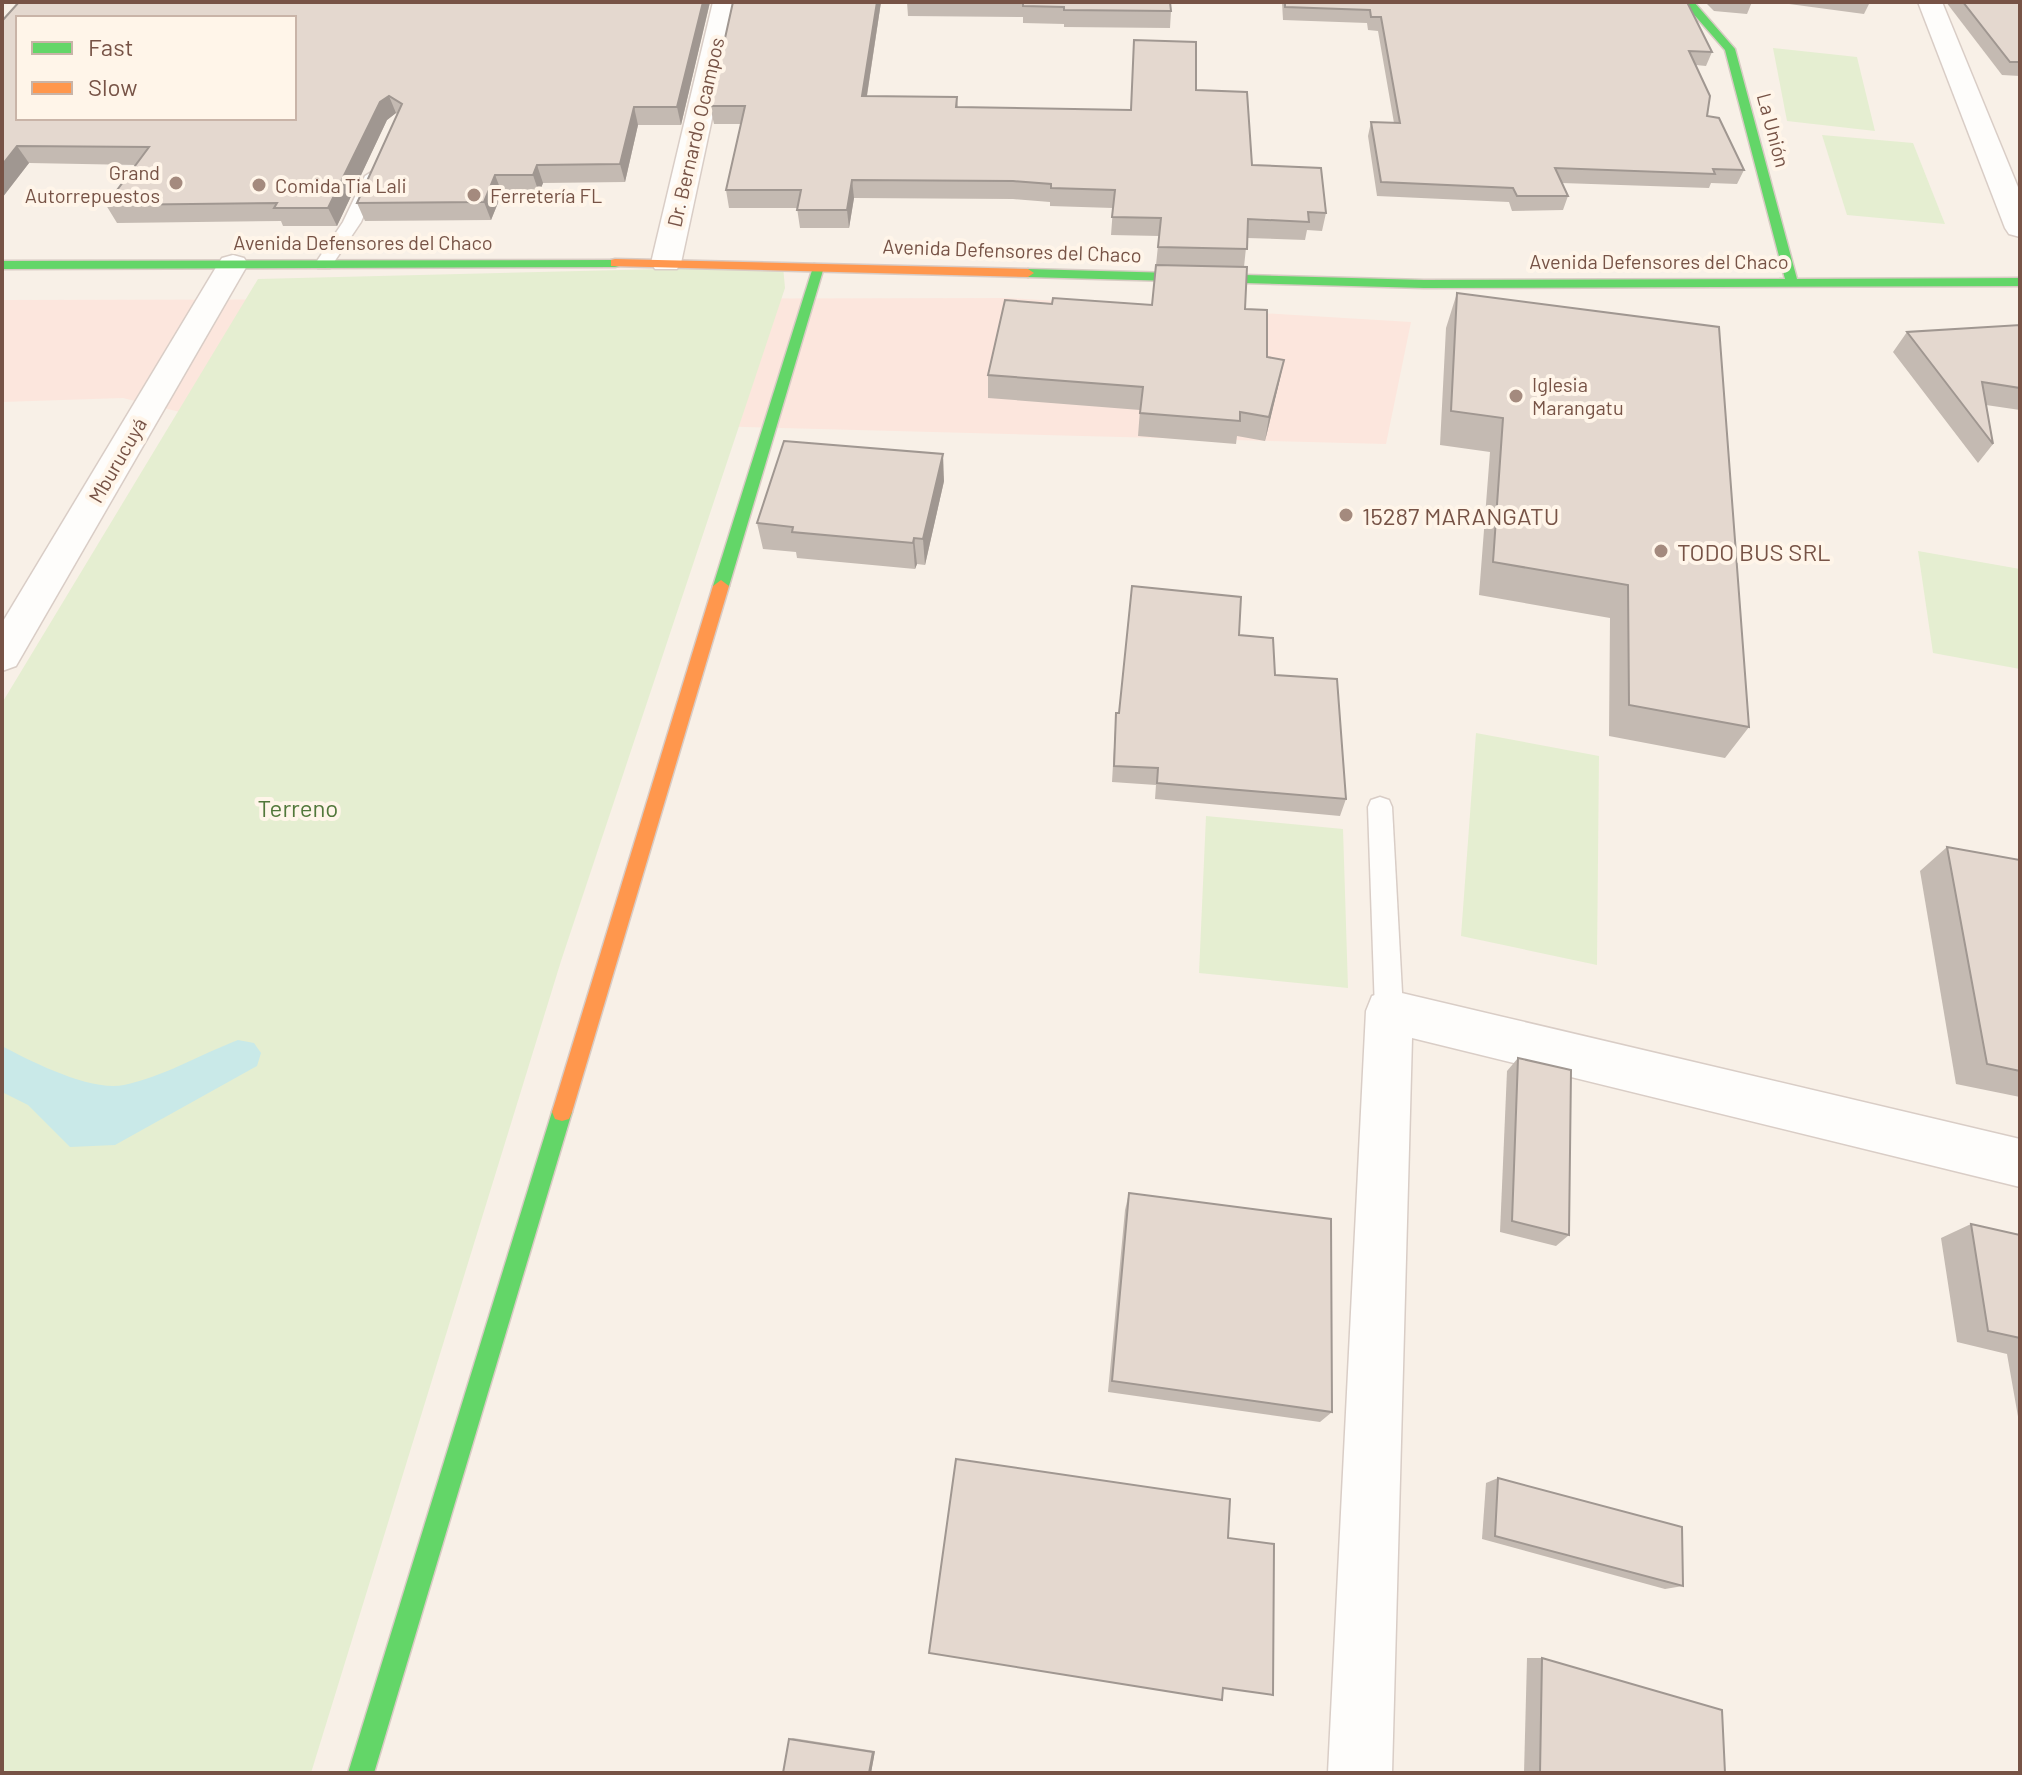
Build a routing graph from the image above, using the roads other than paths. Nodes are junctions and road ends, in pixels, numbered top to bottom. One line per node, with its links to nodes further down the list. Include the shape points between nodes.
1 (725, 2): 6 (street, Dr. Bernardo Ocampos)
2 (1688, 2): 12 (main road, La Unión, via 1730,49)
3 (1930, 2): 5 (street)
4 (378, 164): 8 (lane, via 352,222)
5 (2020, 228)
6 (666, 263): 8 (main road, Avenida Defensores del Chaco); 10 (main road, Avenida Defensores del Chaco)
7 (233, 264): 8 (main road, Avenida Defensores del Chaco); 9 (main road, Avenida Defensores del Chaco); 13 (street, Mburucuyá)
8 (324, 264)
9 (2, 265)
10 (818, 267): 12 (main road, Avenida Defensores del Chaco, via 1424,284); 17 (main road)
11 (2020, 282): 12 (main road, Avenida Defensores del Chaco)
12 (1792, 283)
13 (2, 656)
14 (1380, 807): 15 (lane)
15 (1389, 1011): 16 (street); 18 (street)
16 (2020, 1163)
17 (361, 1773)
18 (1360, 1773)

